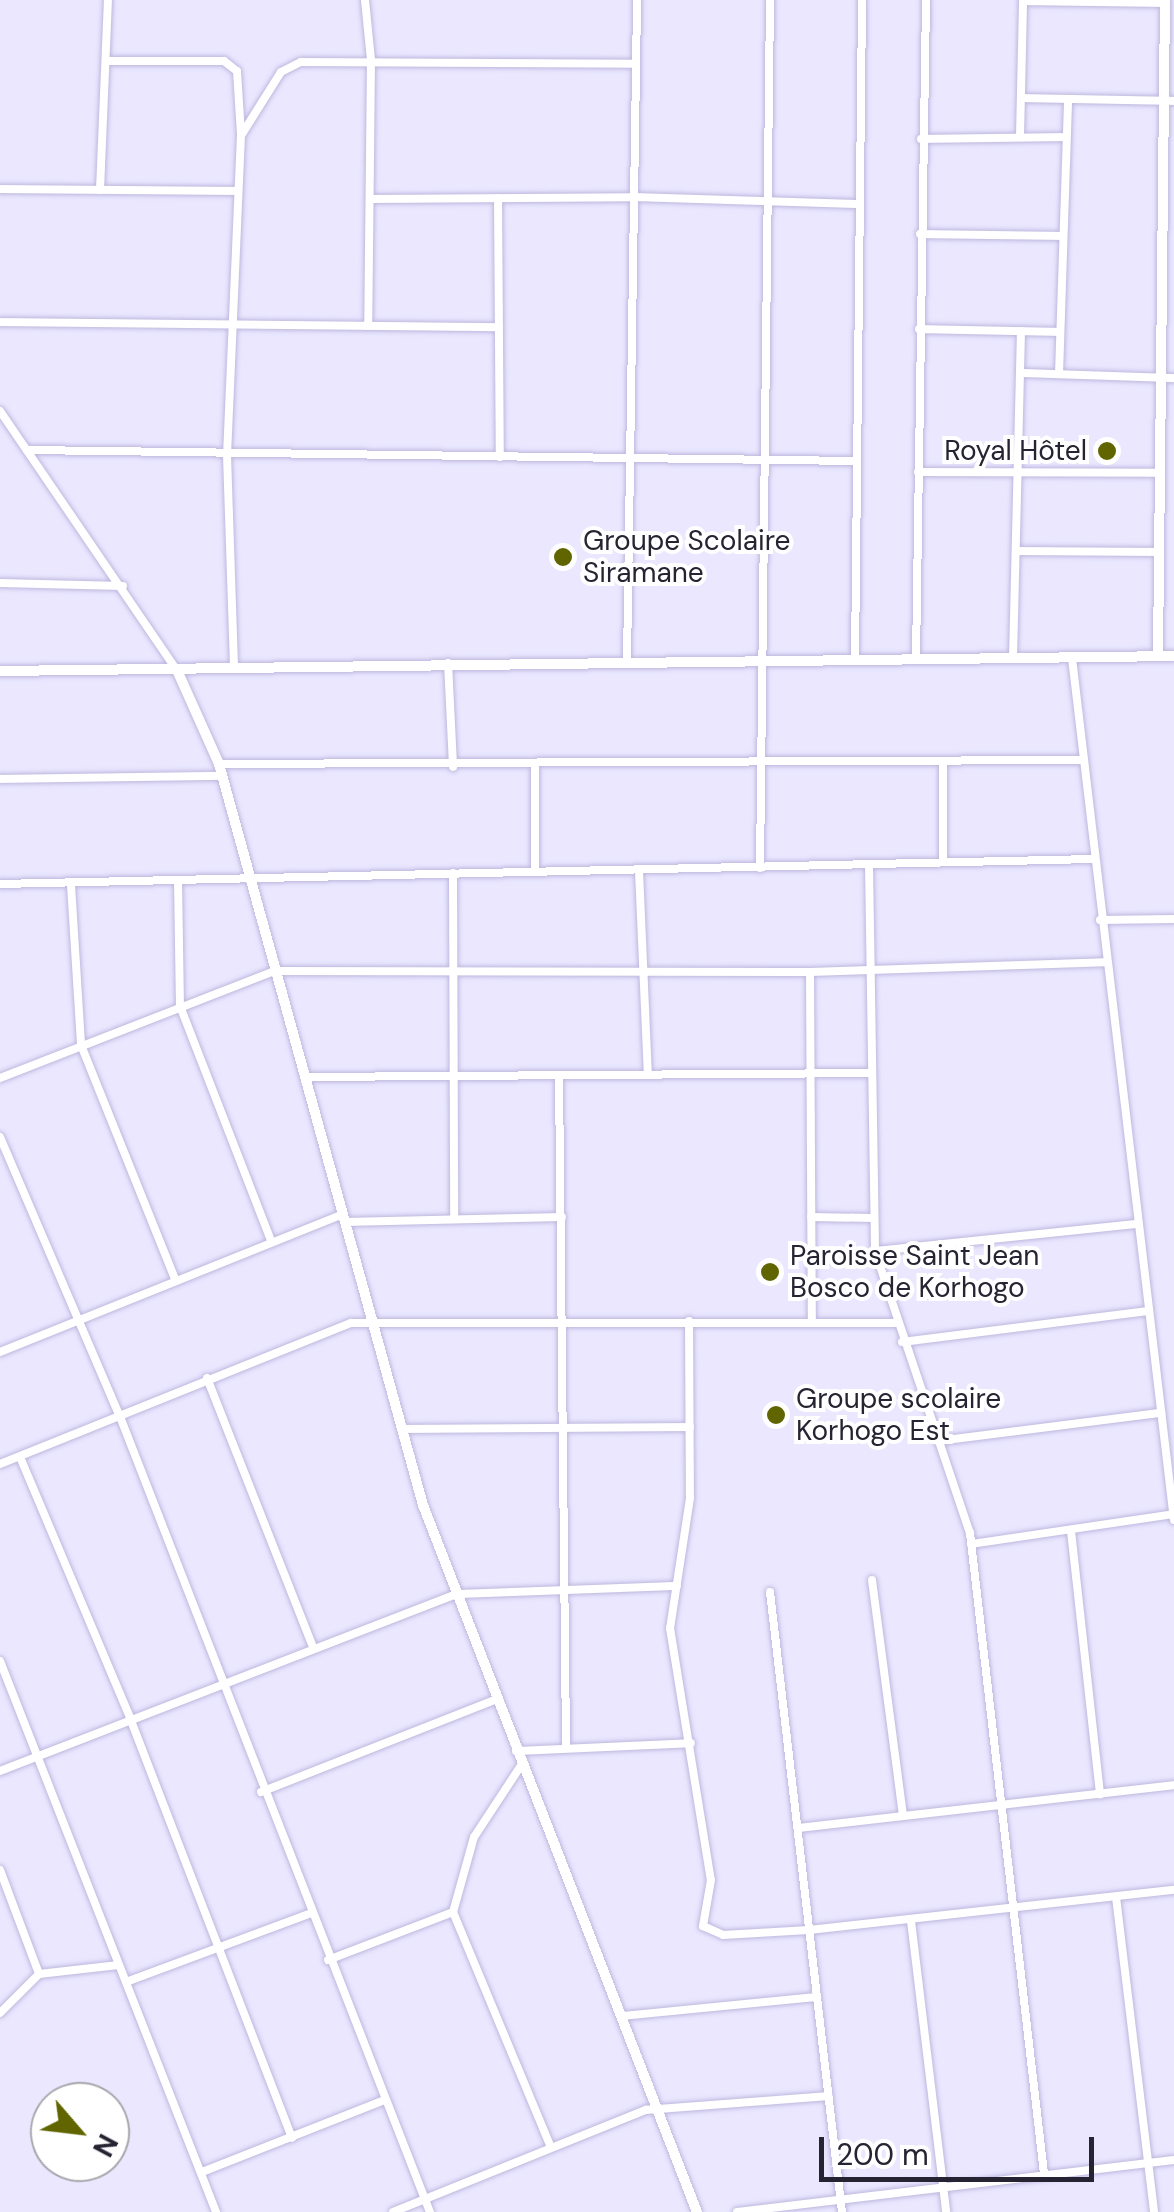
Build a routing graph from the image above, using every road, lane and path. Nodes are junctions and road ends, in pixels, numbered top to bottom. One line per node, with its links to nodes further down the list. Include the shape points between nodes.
1 (108, 0): 10 (street)
2 (364, 0): 9 (street)
3 (637, 0): 11 (street)
4 (770, 0): 25 (street)
5 (862, 0): 26 (street)
6 (926, 0): 18 (street)
7 (1023, 1): 8 (street); 12 (street)
8 (1165, 2): 14 (street)
9 (371, 60): 11 (street); 15 (street, via 300,62 281,72); 23 (street)
10 (106, 61): 15 (street, via 234,66); 20 (street)
11 (636, 64): 22 (street)
12 (1023, 98): 13 (street); 16 (street)
13 (1068, 99): 14 (street); 17 (street)
14 (1169, 101): 38 (street)
15 (242, 135): 21 (street)
16 (1020, 136): 17 (street); 18 (street)
17 (1065, 137): 28 (street)
18 (921, 139): 27 (street)
19 (0, 188): 20 (street)
20 (100, 190): 21 (street)
21 (238, 190): 30 (street)
22 (634, 196): 24 (street); 25 (street); 44 (street)
23 (370, 198): 24 (street); 31 (street)
24 (498, 198): 32 (street)
25 (767, 202): 26 (street); 45 (street)
26 (856, 204): 46 (street)
27 (920, 234): 28 (street); 33 (street)
28 (1062, 236): 35 (street)
29 (0, 322): 30 (street)
30 (231, 324): 31 (street); 42 (street)
31 (368, 326): 32 (street)
32 (499, 327): 43 (street)
33 (919, 329): 34 (street); 47 (street)
34 (1021, 331): 35 (street); 36 (street)
35 (1060, 332): 37 (street)
36 (1020, 373): 37 (street); 48 (street)
37 (1059, 374): 38 (street)
38 (1160, 378): 39 (street); 49 (street)
39 (1174, 378)
40 (0, 411): 41 (street)
41 (27, 450): 42 (street); 53 (street)
42 (228, 455): 43 (street); 63 (street)
43 (500, 457): 44 (street)
44 (630, 458): 45 (street); 61 (street)
45 (764, 460): 46 (street); 60 (street)
46 (854, 461): 59 (street)
47 (918, 472): 48 (street); 58 (street)
48 (1018, 473): 49 (street); 50 (street)
49 (1159, 473): 51 (street)
50 (1016, 551): 51 (street); 56 (street)
51 (1159, 552): 54 (street)
52 (0, 584): 53 (street)
53 (123, 586): 64 (street)
54 (1158, 656): 55 (street); 57 (street)
55 (1174, 656)
56 (1013, 658): 57 (street); 58 (street)
57 (1072, 658): 66 (street)
58 (916, 659): 59 (street)
59 (854, 660): 60 (street)
60 (760, 661): 61 (street); 70 (street)
61 (628, 662): 62 (street)
62 (448, 663): 63 (street); 71 (street)
63 (234, 664): 64 (street)
64 (177, 670): 65 (street); 68 (street)
65 (0, 671)
66 (1080, 760): 67 (street); 74 (street)
67 (943, 761): 70 (street); 75 (street)
68 (219, 764): 71 (street); 72 (street)
69 (536, 766): 70 (street); 71 (street); 78 (street)
70 (760, 766): 77 (street)
71 (453, 767)
72 (222, 776): 73 (street); 81 (street)
73 (0, 779)
74 (1092, 859): 75 (street); 86 (street)
75 (943, 862): 76 (street)
76 (869, 865): 77 (street); 88 (street)
77 (760, 868): 79 (street)
78 (534, 870): 79 (street); 80 (street)
79 (639, 871): 91 (street)
80 (454, 873): 81 (street); 90 (street)
81 (250, 877): 82 (street); 89 (street)
82 (178, 880): 84 (street); 93 (street)
83 (0, 884): 84 (street)
84 (71, 885): 94 (street)
85 (1174, 919): 86 (street)
86 (1100, 920): 87 (street)
87 (1105, 962): 88 (street); 108 (street)
88 (871, 970): 92 (street); 95 (street)
89 (275, 971): 90 (street); 93 (street); 100 (street)
90 (454, 971): 91 (street); 98 (street)
91 (644, 972): 92 (street); 97 (street)
92 (810, 972): 96 (street)
93 (180, 1006): 94 (street); 109 (street)
94 (81, 1045): 101 (street); 111 (street)
95 (871, 1072): 96 (street); 106 (street)
96 (809, 1074): 97 (street); 103 (street)
97 (648, 1075): 99 (street)
98 (454, 1076): 99 (street); 100 (street); 107 (street)
99 (559, 1076): 105 (street)
100 (305, 1077): 104 (street)
101 (0, 1078)
102 (0, 1137): 113 (street)
103 (810, 1217): 106 (street); 117 (street)
104 (342, 1218): 107 (street); 109 (street); 115 (street)
105 (562, 1218): 107 (street); 116 (street)
106 (872, 1218): 110 (street)
107 (454, 1219)
108 (1137, 1224): 110 (street); 112 (street)
109 (271, 1242): 111 (street)
110 (875, 1251): 118 (street)
111 (176, 1281): 113 (street)
112 (1148, 1311): 119 (street); 122 (street)
113 (75, 1318): 120 (street); 123 (street)
114 (689, 1320): 116 (street); 117 (street); 125 (street)
115 (371, 1322): 116 (street); 121 (street, via 320,1331); 126 (street)
116 (563, 1322): 124 (street)
117 (812, 1322): 118 (street)
118 (895, 1323): 119 (street)
119 (902, 1342): 127 (street)
120 (0, 1352)
121 (207, 1378): 123 (street); 139 (street)
122 (1161, 1413): 127 (street); 130 (street)
123 (119, 1414): 128 (street); 141 (street)
124 (564, 1425): 125 (street); 126 (street); 136 (street)
125 (690, 1427): 135 (street, via 690,1498)
126 (401, 1430): 138 (street)
127 (938, 1441): 133 (street)
128 (20, 1456): 129 (street); 143 (street)
129 (0, 1464)
130 (1172, 1484): 131 (street)
131 (1174, 1517): 132 (street)
132 (1070, 1531): 133 (street); 152 (street)
133 (972, 1544): 153 (street)
134 (872, 1580): 154 (street)
135 (677, 1586): 136 (street); 144 (street, via 670,1628)
136 (565, 1590): 138 (street); 145 (street)
137 (770, 1592): 155 (street)
138 (456, 1594): 139 (street); 142 (street)
139 (313, 1647): 141 (street)
140 (0, 1661): 147 (street)
141 (219, 1683): 143 (street); 151 (street)
142 (495, 1700): 146 (street); 151 (street)
143 (130, 1718): 147 (street); 164 (street)
144 (692, 1743): 145 (street); 163 (street, via 711,1880 703,1926 722,1936)
145 (566, 1748): 146 (street)
146 (516, 1751): 148 (street)
147 (36, 1760): 149 (street); 166 (street)
148 (522, 1764): 160 (street, via 474,1838); 171 (street)
149 (0, 1772)
150 (1174, 1785): 152 (street)
151 (261, 1792): 161 (street)
152 (1100, 1794): 153 (street)
153 (1004, 1805): 154 (street); 159 (street)
154 (903, 1815): 155 (street)
155 (798, 1828): 163 (street)
156 (0, 1870): 167 (street)
157 (1174, 1890): 158 (street)
158 (1116, 1897): 159 (street); 178 (street)
159 (1013, 1909): 162 (street); 180 (street)
160 (454, 1912): 165 (street); 176 (street)
161 (309, 1914): 164 (street); 165 (street)
162 (912, 1920): 163 (street); 181 (street)
163 (809, 1930): 169 (street)
164 (218, 1949): 168 (street); 175 (street)
165 (328, 1960): 173 (street)
166 (118, 1965): 167 (street); 168 (street)
167 (38, 1974): 170 (street)
168 (126, 1982): 179 (street)
169 (817, 1996): 171 (street); 172 (street)
170 (0, 2013)
171 (622, 2016): 174 (street)
172 (828, 2096): 174 (street); 182 (street)
173 (385, 2100): 175 (street); 183 (street)
174 (658, 2108): 176 (street); 187 (street)
175 (292, 2138): 179 (street)
176 (551, 2147): 183 (street)
177 (1174, 2160): 178 (street)
178 (1149, 2163): 180 (street); 191 (street)
179 (202, 2172): 184 (street)
180 (1044, 2174): 181 (street)
181 (943, 2185): 182 (street); 190 (street)
182 (840, 2198): 188 (street); 189 (street)
183 (424, 2199): 185 (street); 186 (street)
184 (216, 2212)
185 (393, 2212)
186 (430, 2212)
187 (697, 2212)
188 (737, 2212)
189 (842, 2212)
190 (946, 2212)
191 (1154, 2212)

